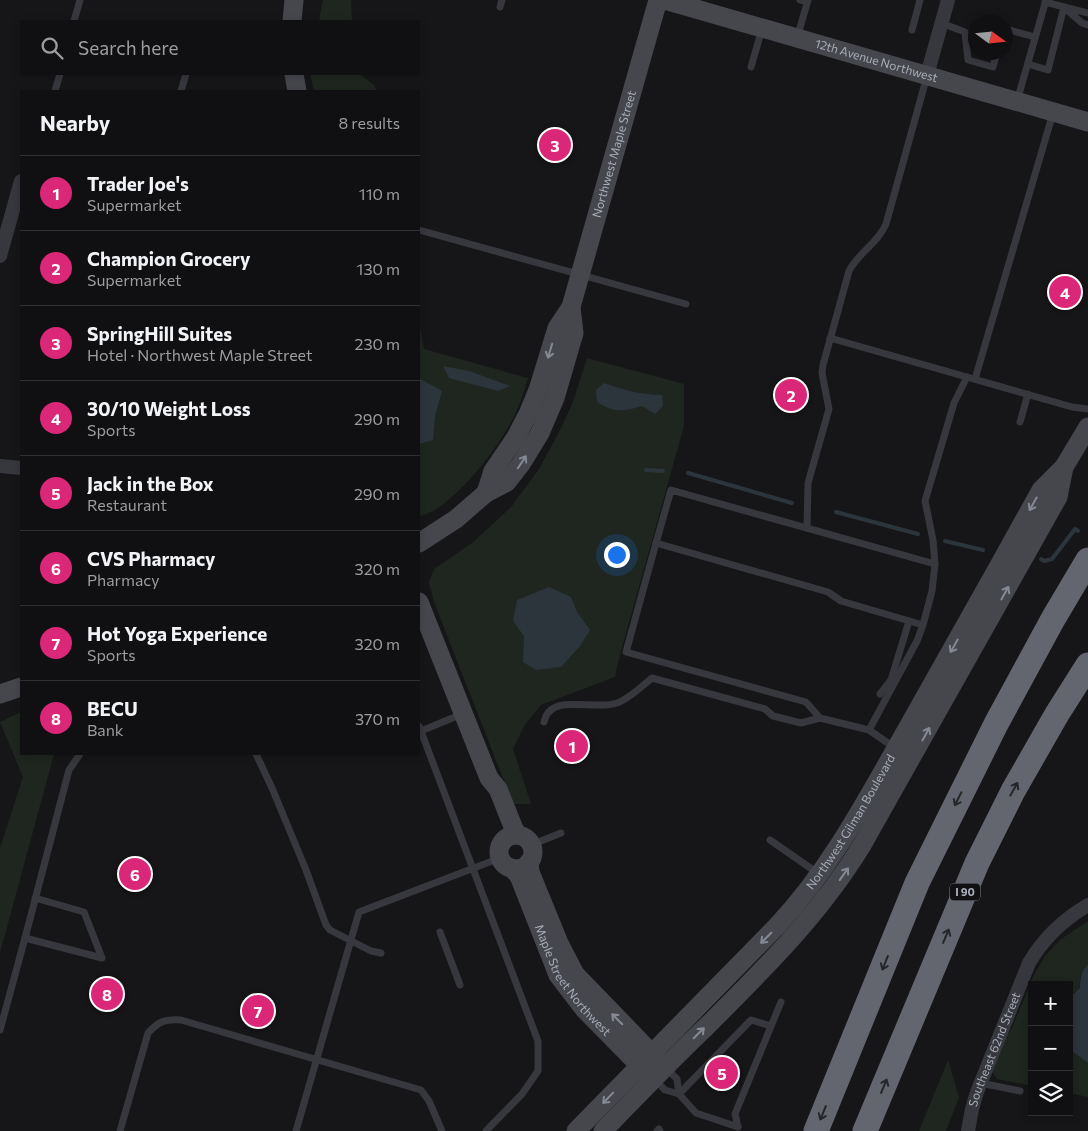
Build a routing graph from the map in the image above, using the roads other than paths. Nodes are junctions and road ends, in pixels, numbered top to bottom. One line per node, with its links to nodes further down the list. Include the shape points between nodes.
1 (80, 0): 11 (lane)
2 (294, 0): 12 (street)
3 (658, 0): 38 (street, Northwest Maple Street)
4 (664, 0): 15 (street, 12th Avenue Northwest)
5 (920, 0): 16 (lane)
6 (948, 0): 13 (street)
7 (805, 1): 19 (lane)
8 (1045, 1): 9 (lane); 18 (lane)
9 (1064, 7): 10 (lane); 14 (lane); 23 (lane, via 1048,70)
10 (1088, 13)
11 (74, 20)
12 (292, 20)
13 (941, 23): 20 (lane, via 965,32); 28 (street)
14 (1088, 25)
15 (763, 28): 19 (street, 12th Avenue Northwest); 24 (lane)
16 (912, 30)
17 (1013, 31): 18 (lane)
18 (1035, 37): 23 (lane)
19 (797, 38): 28 (street, 12th Avenue Northwest)
20 (968, 60)
21 (968, 60): 22 (lane, via 992,67)
22 (994, 60)
23 (1028, 64): 32 (lane)
24 (751, 67)
25 (60, 75): 29 (lane)
26 (186, 75): 30 (lane)
27 (294, 75): 31 (street)
28 (927, 75): 32 (street, 12th Avenue Northwest); 40 (lane, via 886,224 852,266)
29 (55, 90)
30 (181, 90)
31 (297, 90)
32 (1017, 102): 33 (street, 12th Avenue Northwest)
33 (1053, 112): 34 (street, 12th Avenue Northwest); 42 (lane)
34 (1088, 122)
35 (20, 185): 37 (street)
36 (420, 230): 38 (lane)
37 (0, 256)
38 (581, 274): 39 (lane); 51 (street, Northwest Maple Street, via 571,307 574,333 549,414 531,449 507,482 486,493)
39 (686, 304)
40 (830, 338): 41 (lane); 50 (lane, via 822,369 830,409 808,483)
41 (968, 377): 42 (lane); 54 (lane, via 954,403 925,501)
42 (975, 379): 43 (lane)
43 (1028, 394): 44 (lane); 45 (lane)
44 (1088, 409)
45 (1020, 422)
46 (1088, 427): 48 (street, Northwest Gilman Boulevard)
47 (0, 466): 49 (street)
48 (1064, 467): 69 (street, Northwest Gilman Boulevard, one-way to 69, via 1041,490); 72 (street, Northwest Gilman Boulevard, one-way to 48, via 1058,497)
49 (20, 468)
50 (807, 528): 52 (lane, via 671,490); 54 (lane)
51 (420, 543)
52 (656, 544): 57 (lane, via 828,592 841,601); 64 (lane, via 626,652 806,702)
53 (1088, 560): 66 (highway)
54 (935, 564): 58 (lane)
55 (1088, 584): 66 (highway)
56 (420, 605): 63 (street, Maple Street Northwest)
57 (909, 621): 58 (lane); 62 (lane, via 891,680)
58 (923, 625): 68 (lane, via 918,641)
59 (1088, 666): 101 (highway, I 90, one-way to 59, via 977,863 1013,791)
60 (20, 687): 61 (street)
61 (0, 694)
62 (880, 694)
63 (463, 714): 67 (lane); 75 (street, Maple Street Northwest, via 514,829)
64 (820, 718): 65 (lane, via 801,723 652,678 619,703 563,705 548,712); 68 (lane)
65 (544, 722)
66 (996, 724): 100 (highway, one-way to 100, via 917,883)
67 (420, 728): 76 (lane)
68 (869, 730): 69 (lane)
69 (896, 748): 72 (lane); 77 (street, Northwest Gilman Boulevard)
70 (79, 755): 78 (lane, via 69,770)
71 (256, 755): 82 (lane, via 326,925)
72 (913, 757): 90 (street, Northwest Gilman Boulevard, one-way to 72, via 770,963 814,913 850,866)
73 (561, 833): 75 (lane)
74 (770, 840): 77 (lane)
75 (516, 851): 76 (lane); 88 (street, Maple Street Northwest, via 530,872 572,970)
76 (473, 868): 82 (lane, via 359,912); 97 (lane, via 538,1041 538,1071 522,1094)
77 (820, 875): 88 (street, Northwest Gilman Boulevard, one-way to 88, via 778,925)
78 (35, 898): 81 (lane); 81 (lane, via 84,912 102,958)
79 (1088, 905): 91 (street, Southeast 62nd Street, via 1061,925 1034,954)
80 (440, 932): 84 (lane)
81 (25, 938): 87 (lane)
82 (350, 940): 83 (lane); 89 (lane)
83 (382, 953)
84 (460, 985)
85 (781, 1002): 86 (lane)
86 (771, 1026): 93 (lane, via 751,1020); 93 (lane, via 735,1114 738,1127 696,1113)
87 (0, 1030)
88 (646, 1059): 90 (street, Maple Street Northwest); 98 (street, Northwest Gilman Boulevard, one-way to 98)
89 (316, 1060): 94 (lane, via 169,1019 156,1024 148,1033); 95 (lane); 96 (lane, via 421,1090)
90 (659, 1073): 93 (lane, via 665,1090); 93 (lane, via 677,1079); 99 (street, Northwest Gilman Boulevard)
91 (980, 1083): 92 (lane); 102 (street, Southeast 62nd Street)
92 (1020, 1091)
93 (679, 1094)
94 (120, 1131)
95 (296, 1131)
96 (442, 1131)
97 (486, 1131)
98 (576, 1131)
99 (603, 1131)
100 (816, 1131)
101 (865, 1131)
102 (968, 1131)

